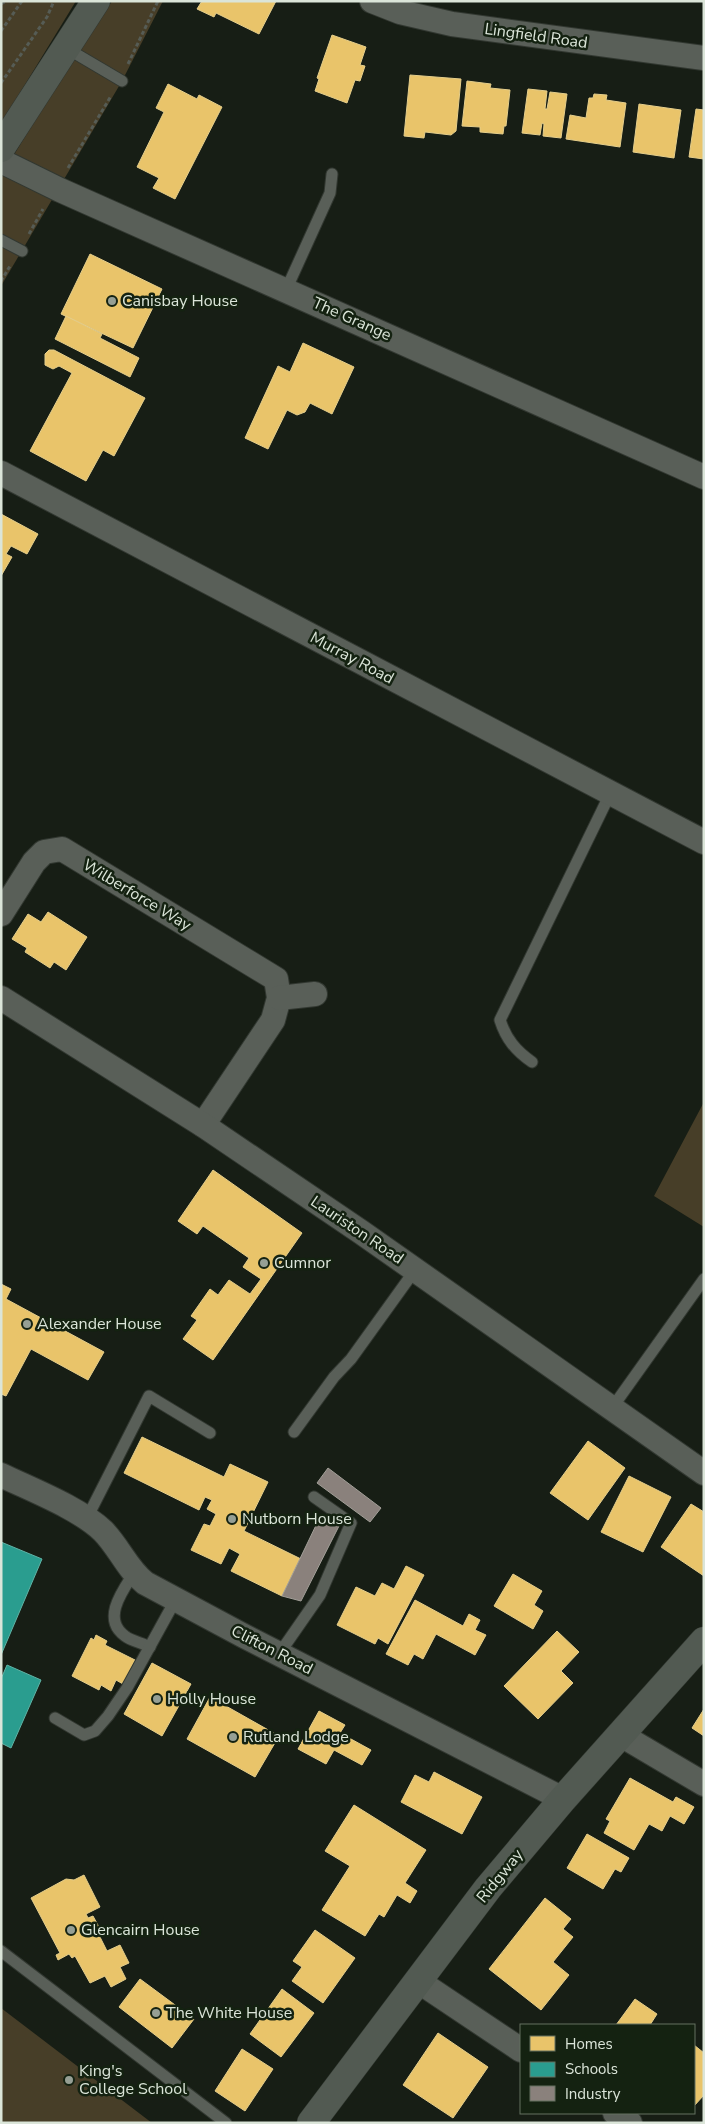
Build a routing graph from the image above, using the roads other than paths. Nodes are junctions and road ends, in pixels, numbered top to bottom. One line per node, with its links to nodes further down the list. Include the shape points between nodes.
1 (96, 1): 3 (street)
2 (372, 1): 4 (street, Lingfield Road, via 400,12 452,24)
3 (66, 48): 5 (lane); 6 (street)
4 (704, 58)
5 (121, 81)
6 (1, 148)
7 (1, 160): 11 (street, The Grange)
8 (332, 174): 11 (lane, via 330,192)
9 (1, 240): 10 (lane)
10 (21, 250)
11 (286, 290): 13 (street, The Grange)
12 (1, 474): 14 (street, Murray Road)
13 (704, 477)
14 (610, 794): 15 (street, Murray Road); 20 (lane, via 500,1020 517,1051)
15 (704, 842)
16 (1, 914): 19 (street, Wilberforce Way, via 34,862 44,852 62,850 276,979)
17 (315, 994): 19 (street)
18 (1, 998): 21 (street, Lauriston Road)
19 (279, 998): 21 (street, via 274,1020)
20 (532, 1062)
21 (203, 1125): 22 (street, Lauriston Road)
22 (415, 1270): 24 (street, Lauriston Road); 25 (lane)
23 (704, 1279): 24 (lane)
24 (612, 1408): 27 (street, Lauriston Road)
25 (294, 1432)
26 (210, 1433): 30 (lane, via 149,1396)
27 (704, 1473)
28 (1, 1475): 30 (street, Clifton Road)
29 (314, 1497): 35 (lane, via 352,1523 320,1595)
30 (87, 1518): 31 (street, Clifton Road, via 110,1539)
31 (134, 1573): 32 (street, Clifton Road, via 145,1583); 34 (lane, via 115,1603 114,1616 117,1628 125,1636)
32 (176, 1599): 34 (lane); 35 (street, Clifton Road)
33 (704, 1641): 37 (street, Ridgway)
34 (150, 1647): 36 (lane, via 127,1688 95,1731 84,1735)
35 (279, 1654): 39 (street, Clifton Road)
36 (55, 1718)
37 (621, 1735): 38 (street); 39 (street, Ridgway)
38 (704, 1784)
39 (563, 1799): 41 (street, Ridgway, via 488,1888)
40 (1, 1951): 44 (lane)
41 (418, 1981): 42 (street); 45 (street, Ridgway)
42 (520, 2049)
43 (616, 2114): 46 (street)
44 (226, 2123)
45 (311, 2123)
46 (630, 2123)

